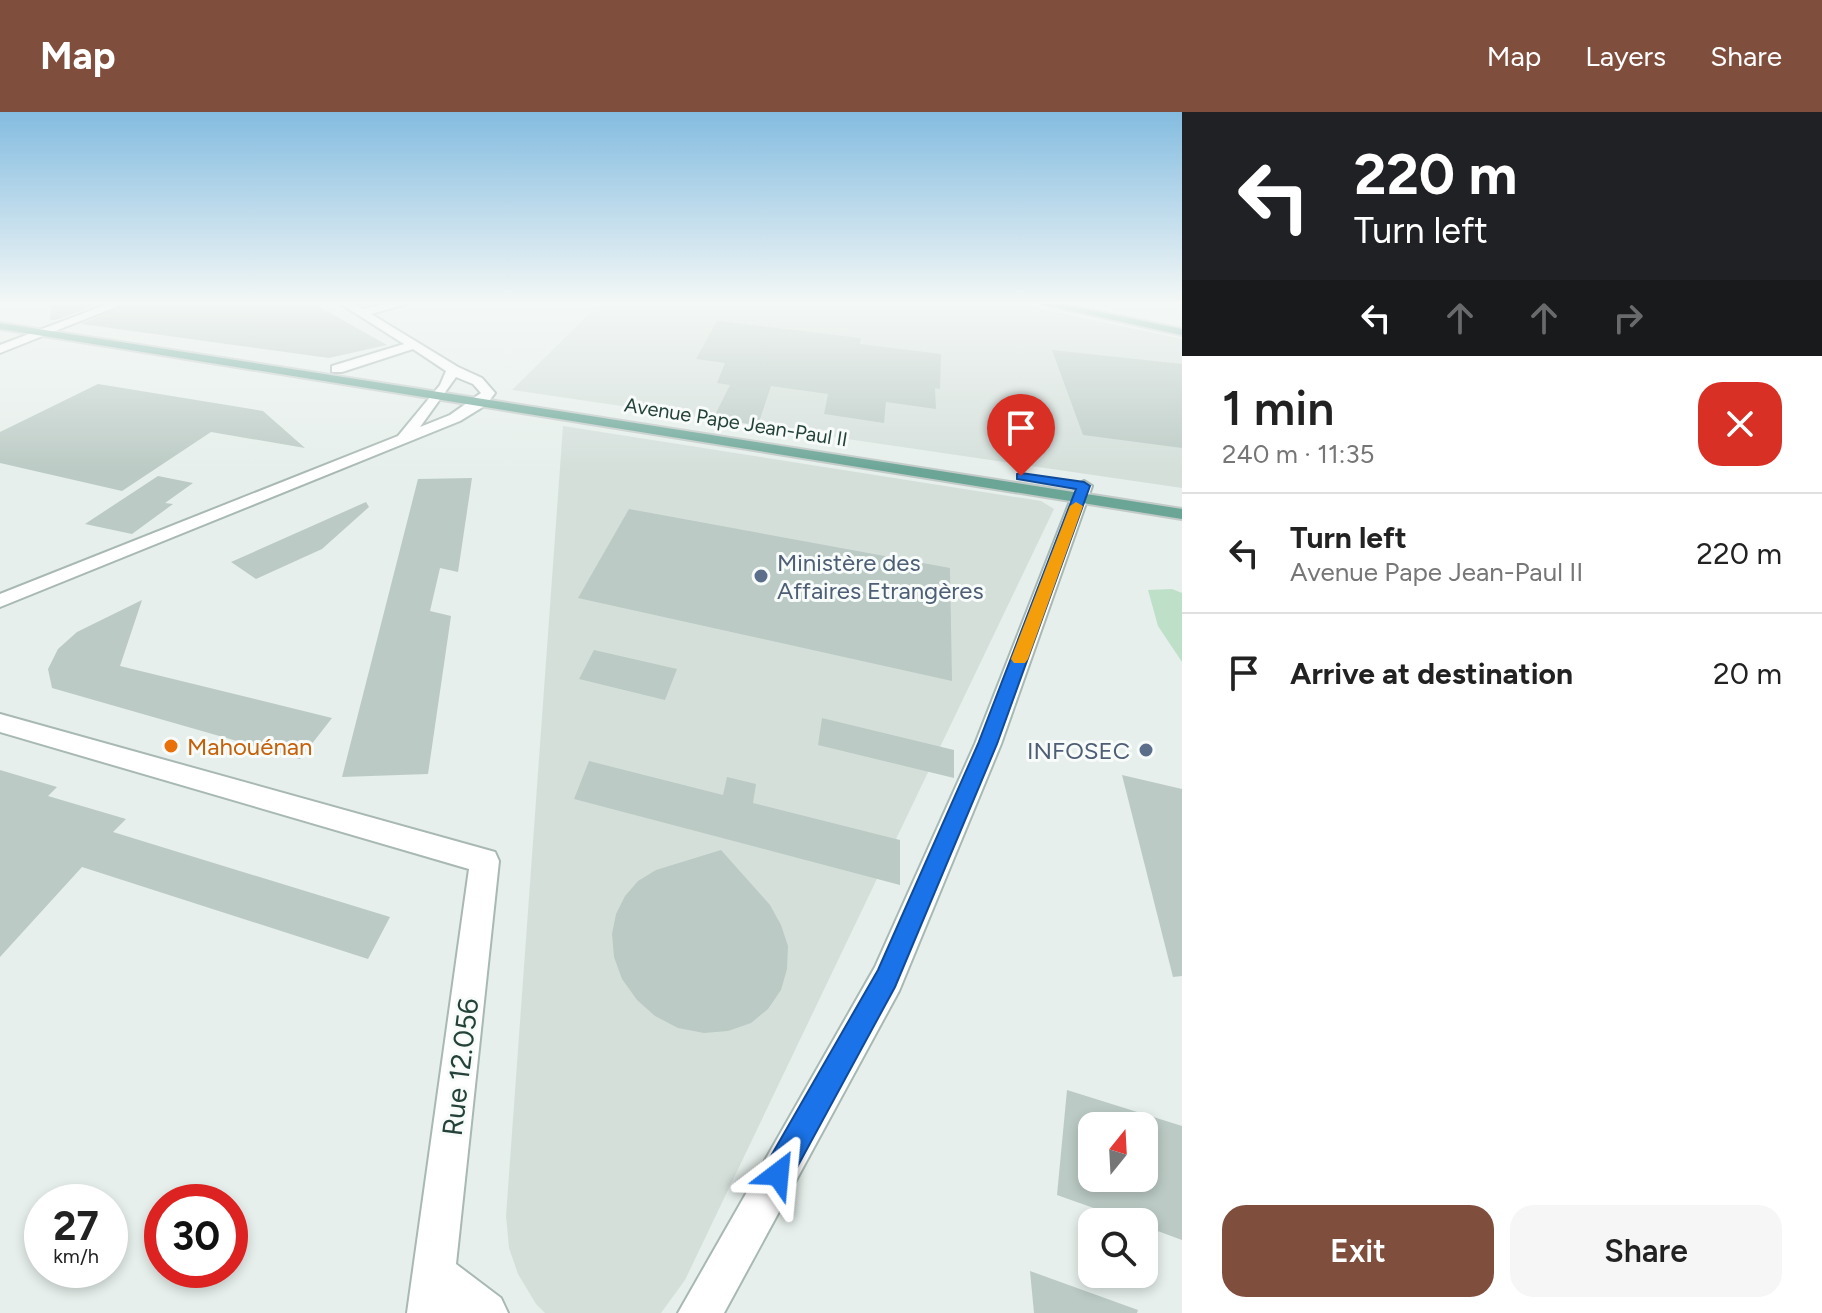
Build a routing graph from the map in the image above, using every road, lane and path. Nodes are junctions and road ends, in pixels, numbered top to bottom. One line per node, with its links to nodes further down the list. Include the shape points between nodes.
1 (232, 360): 7 (main road, Avenue Pape Jean-Paul II)
2 (278, 360): 5 (main road, Avenue Pape Jean-Paul II)
3 (366, 360): 5 (street)
4 (436, 360): 6 (street)
5 (337, 369): 7 (main road, Avenue Pape Jean-Paul II)
6 (453, 370): 7 (street); 8 (street, via 487,388)
7 (442, 390): 8 (main road, Avenue Pape Jean-Paul II); 9 (street)
8 (484, 397): 9 (street, via 455,418); 10 (main road, Avenue Pape Jean-Paul II)
9 (403, 438): 13 (street)
10 (1081, 492): 11 (main road, Avenue Pape Jean-Paul II); 12 (main road, Avenue Pape Jean-Paul II); 17 (street, via 988,744 887,979)
11 (1182, 501)
12 (1182, 514)
13 (0, 601)
14 (0, 723): 15 (street, Rue 12.056, via 485,861)
15 (432, 1293): 16 (street)
16 (486, 1313)
17 (700, 1313)

